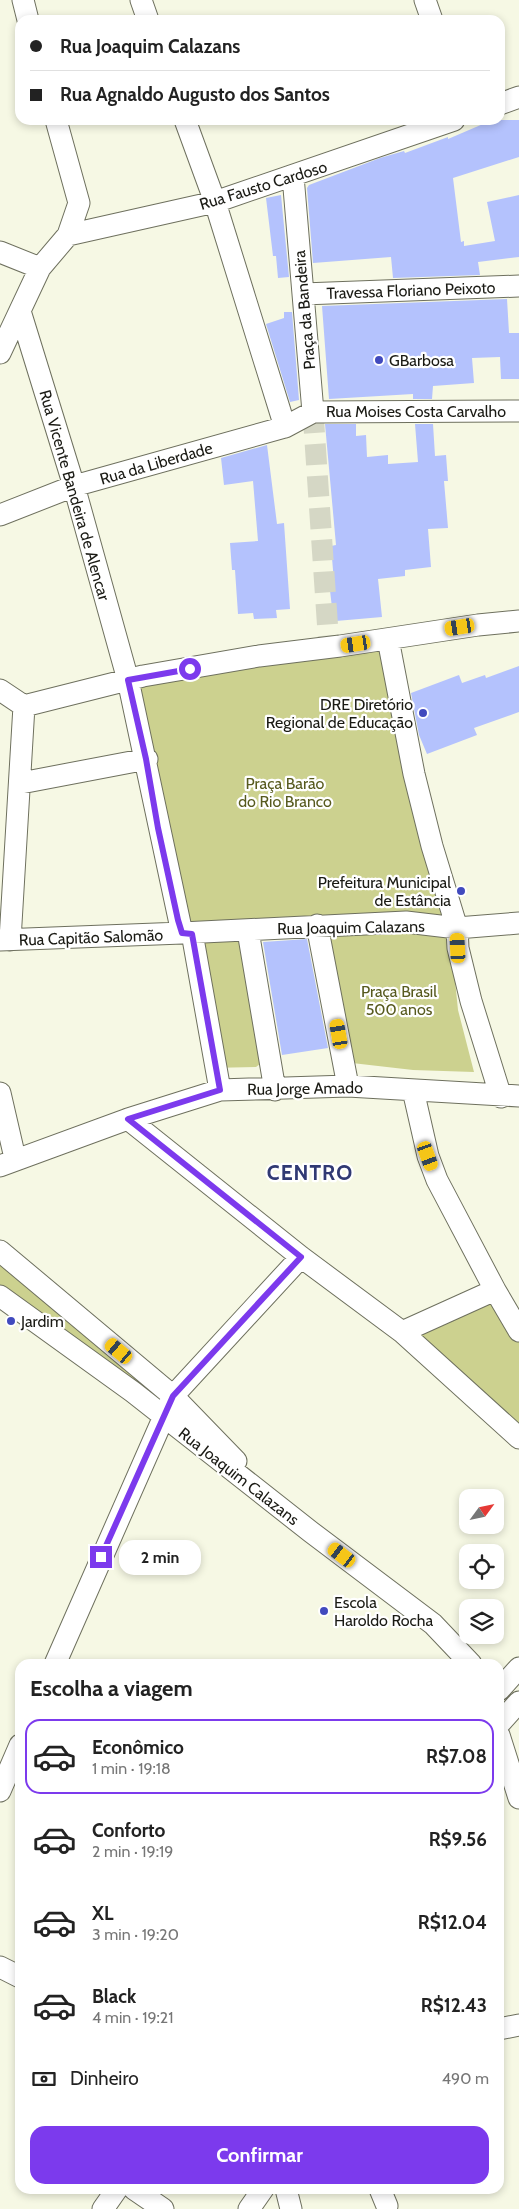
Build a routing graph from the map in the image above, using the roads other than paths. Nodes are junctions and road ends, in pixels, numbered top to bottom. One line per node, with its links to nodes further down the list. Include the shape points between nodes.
1 (23, 0): 4 (street)
2 (140, 0): 5 (street)
3 (425, 0): 6 (street)
4 (27, 15)
5 (146, 15)
6 (430, 15)
7 (519, 97): 8 (street)
8 (505, 102)
9 (57, 125): 14 (street, via 79,203)
10 (187, 125): 13 (street)
11 (440, 125): 12 (street, Rua Fausto Cardoso)
12 (293, 176): 13 (street, Rua Fausto Cardoso); 18 (street, Praça da Bandeira)
13 (215, 202): 14 (street, Rua Fausto Cardoso); 23 (street)
14 (68, 235): 16 (street)
15 (0, 252): 16 (street)
16 (40, 268): 19 (street)
17 (519, 286): 18 (street, Travessa Floriano Peixoto)
18 (303, 294): 22 (street, Praça da Bandeira)
19 (20, 310): 20 (street); 24 (street, Rua Vicente Bandeira de Alencar)
20 (0, 353)
21 (519, 411): 22 (street, Rua Moises Costa Carvalho)
22 (313, 412): 23 (street)
23 (285, 427): 24 (street, Rua da Liberdade)
24 (74, 486): 25 (street, Rua da Liberdade); 28 (street, Rua Vicente Bandeira de Alencar)
25 (0, 515)
26 (519, 621): 27 (street)
27 (388, 639): 28 (street, via 259,656); 35 (street, via 414,774)
28 (128, 680): 30 (street); 31 (street)
29 (0, 690): 30 (street)
30 (24, 706): 32 (street)
31 (146, 759): 32 (street); 37 (street, via 158,828)
32 (20, 782): 38 (street)
33 (519, 923): 35 (street, Rua Joaquim Calazans)
34 (317, 925): 35 (street, Rua Joaquim Calazans, via 406,922); 36 (street, Rua Joaquim Calazans); 39 (street)
35 (457, 928): 44 (street, via 458,948 471,1000)
36 (248, 930): 37 (street, Rua Joaquim Calazans); 41 (street)
37 (187, 933): 38 (street, Rua Capitão Salomão); 40 (street)
38 (5, 940)
39 (348, 1086): 41 (street, Rua Jorge Amado); 42 (street, Rua Jorge Amado)
40 (220, 1090): 41 (street, Rua Jorge Amado); 45 (street, Rua Jorge Amado)
41 (275, 1090)
42 (413, 1090): 44 (street, Rua Jorge Amado); 49 (street, via 424,1142 437,1180)
43 (0, 1093): 46 (street)
44 (510, 1096)
45 (128, 1119): 46 (street, Rua Jorge Amado); 48 (street)
46 (8, 1162)
47 (0, 1251): 53 (street)
48 (301, 1257): 52 (street); 53 (street)
49 (495, 1290): 51 (street); 52 (street)
50 (0, 1296): 54 (street, Rua Joaquim Calazans)
51 (519, 1331)
52 (402, 1332): 55 (street)
53 (173, 1396): 54 (street); 56 (street)
54 (163, 1415): 56 (street, Rua Joaquim Calazans); 57 (street)
55 (519, 1438)
56 (271, 1500): 58 (street, Rua Joaquim Calazans, via 433,1624)
57 (57, 1659)
58 (466, 1659)
59 (519, 1668): 60 (street)
60 (504, 1684)
61 (519, 1702): 62 (street)
62 (504, 1718)
63 (504, 1751): 66 (street)
64 (15, 1756): 65 (street)
65 (0, 1791)
66 (519, 1798)
67 (0, 1967): 68 (street)
68 (15, 1974)
69 (519, 2025): 70 (street)
70 (504, 2028)
71 (114, 2194): 75 (street)
72 (141, 2194): 76 (street)
73 (260, 2194): 77 (street)
74 (287, 2194): 78 (street)
75 (103, 2209)
76 (163, 2209)
77 (249, 2209)
78 (291, 2209)

